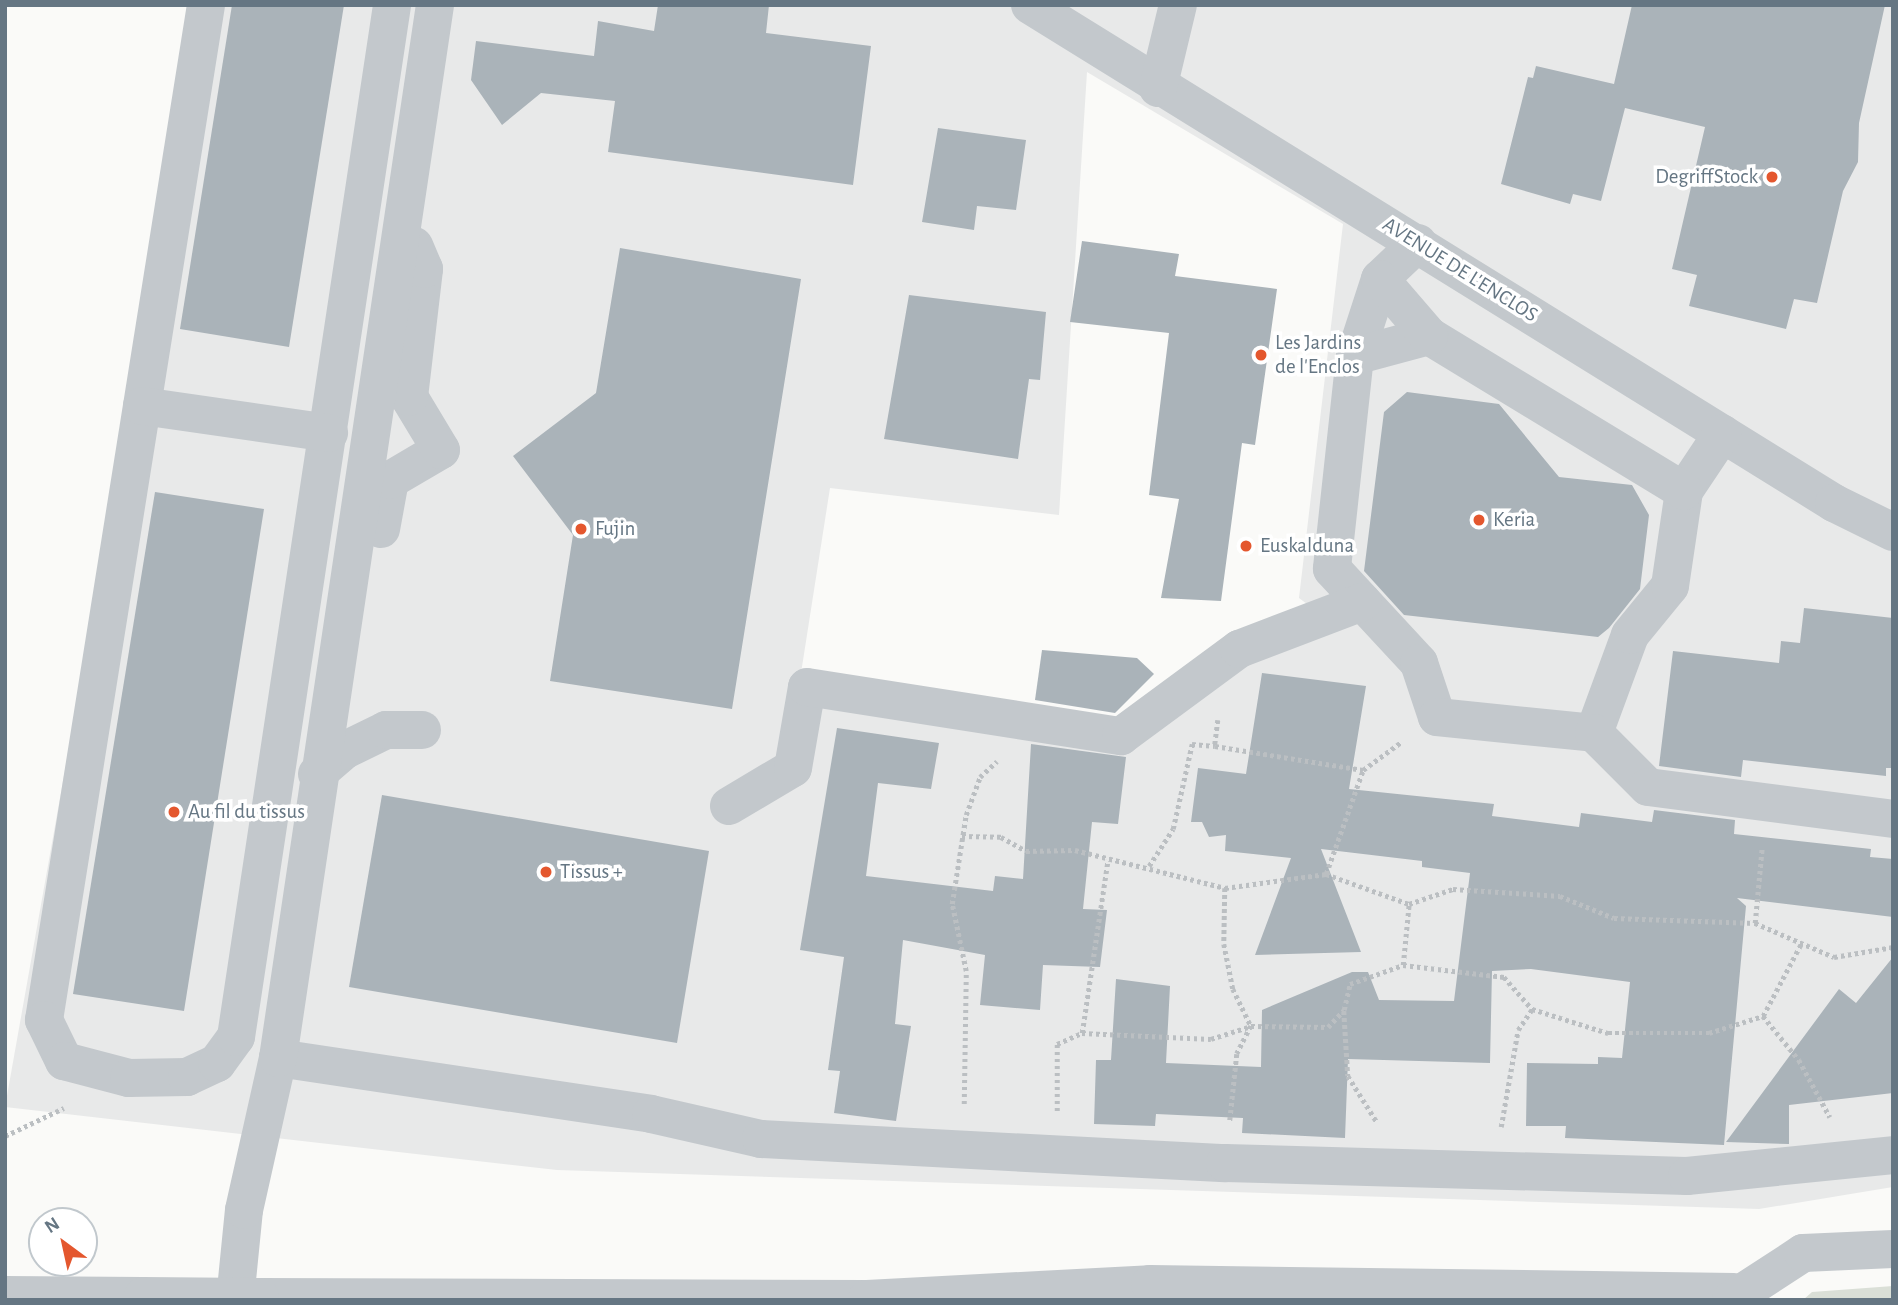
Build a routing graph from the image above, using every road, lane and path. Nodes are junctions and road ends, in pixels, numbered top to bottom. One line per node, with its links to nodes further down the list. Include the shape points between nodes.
1 (206, 5): 12 (street)
2 (391, 5): 13 (street)
3 (435, 5): 7 (street)
4 (1030, 5): 6 (street, AVENUE DE L'ENCLOS)
5 (1178, 5): 6 (street)
6 (1158, 88): 8 (street, AVENUE DE L'ENCLOS)
7 (404, 224): 17 (street); 17 (street, via 424,269 409,397 441,450 390,480 372,575)
8 (1418, 243): 9 (street); 14 (street, AVENUE DE L'ENCLOS)
9 (1380, 279): 10 (street); 11 (street)
10 (1429, 336): 11 (street); 15 (street)
11 (1355, 356): 18 (street, via 1332,569)
12 (142, 406): 13 (street); 13 (street, via 44,1020 64,1061 129,1078 187,1077 218,1063 236,1037)
13 (329, 433)
14 (1722, 434): 15 (street); 16 (street, AVENUE DE L'ENCLOS)
15 (1684, 491): 23 (street, via 1670,586 1630,635)
16 (1893, 531)
17 (347, 600): 26 (street)
18 (1362, 602): 19 (street); 20 (street, via 1419,663)
19 (1223, 659): 21 (street, via 1121,736); 25 (path, via 1215,746)
20 (1437, 717): 23 (street); 25 (path)
21 (1065, 724): 27 (street, via 807,687 793,768); 30 (path, via 1006,752 980,778)
22 (422, 730): 26 (street, via 386,730 343,751)
23 (1594, 733): 28 (street, via 1648,787)
24 (1192, 744): 32 (path, via 1173,829)
25 (1363, 769): 33 (path)
26 (317, 774): 45 (street)
27 (729, 806)
28 (1765, 806): 29 (street); 36 (path)
29 (1893, 818)
30 (962, 836): 31 (path, via 1001,837 1026,851 1075,850); 48 (path, via 952,904 966,971)
31 (1108, 860): 32 (path); 44 (path)
32 (1149, 866): 34 (path)
33 (1326, 874): 34 (path); 35 (path)
34 (1225, 888): 43 (path, via 1224,944 1233,989)
35 (1409, 904): 36 (path, via 1453,889 1559,896 1614,918); 39 (path)
36 (1755, 923): 37 (path)
37 (1802, 942): 38 (path, via 1834,957); 42 (path)
38 (1893, 947)
39 (1403, 965): 40 (path, via 1504,977); 41 (path, via 1350,984)
40 (1532, 1009): 42 (path, via 1608,1033 1709,1033); 54 (path, via 1518,1030 1508,1104)
41 (1344, 1010): 43 (path, via 1328,1027); 53 (path, via 1348,1076 1377,1121)
42 (1763, 1016): 51 (path, via 1799,1060)
43 (1251, 1026): 44 (path, via 1211,1039); 52 (path, via 1237,1054)
44 (1082, 1032): 49 (path, via 1057,1044)
45 (278, 1058): 48 (street, via 651,1114 761,1139); 59 (street, via 244,1210)
46 (15, 1131): 47 (path)
47 (5, 1136)
48 (962, 1149): 49 (street)
49 (1057, 1154): 52 (street)
50 (1893, 1155): 51 (street)
51 (1853, 1161): 54 (street, via 1687,1176)
52 (1224, 1163): 53 (street)
53 (1392, 1169): 54 (street)
54 (1488, 1171)
55 (1893, 1249): 57 (street, via 1803,1253)
56 (5, 1295): 58 (street)
57 (1733, 1296): 60 (street, via 1150,1284)
58 (74, 1298): 59 (street, bridge)
59 (247, 1298): 60 (street)
60 (873, 1299)

